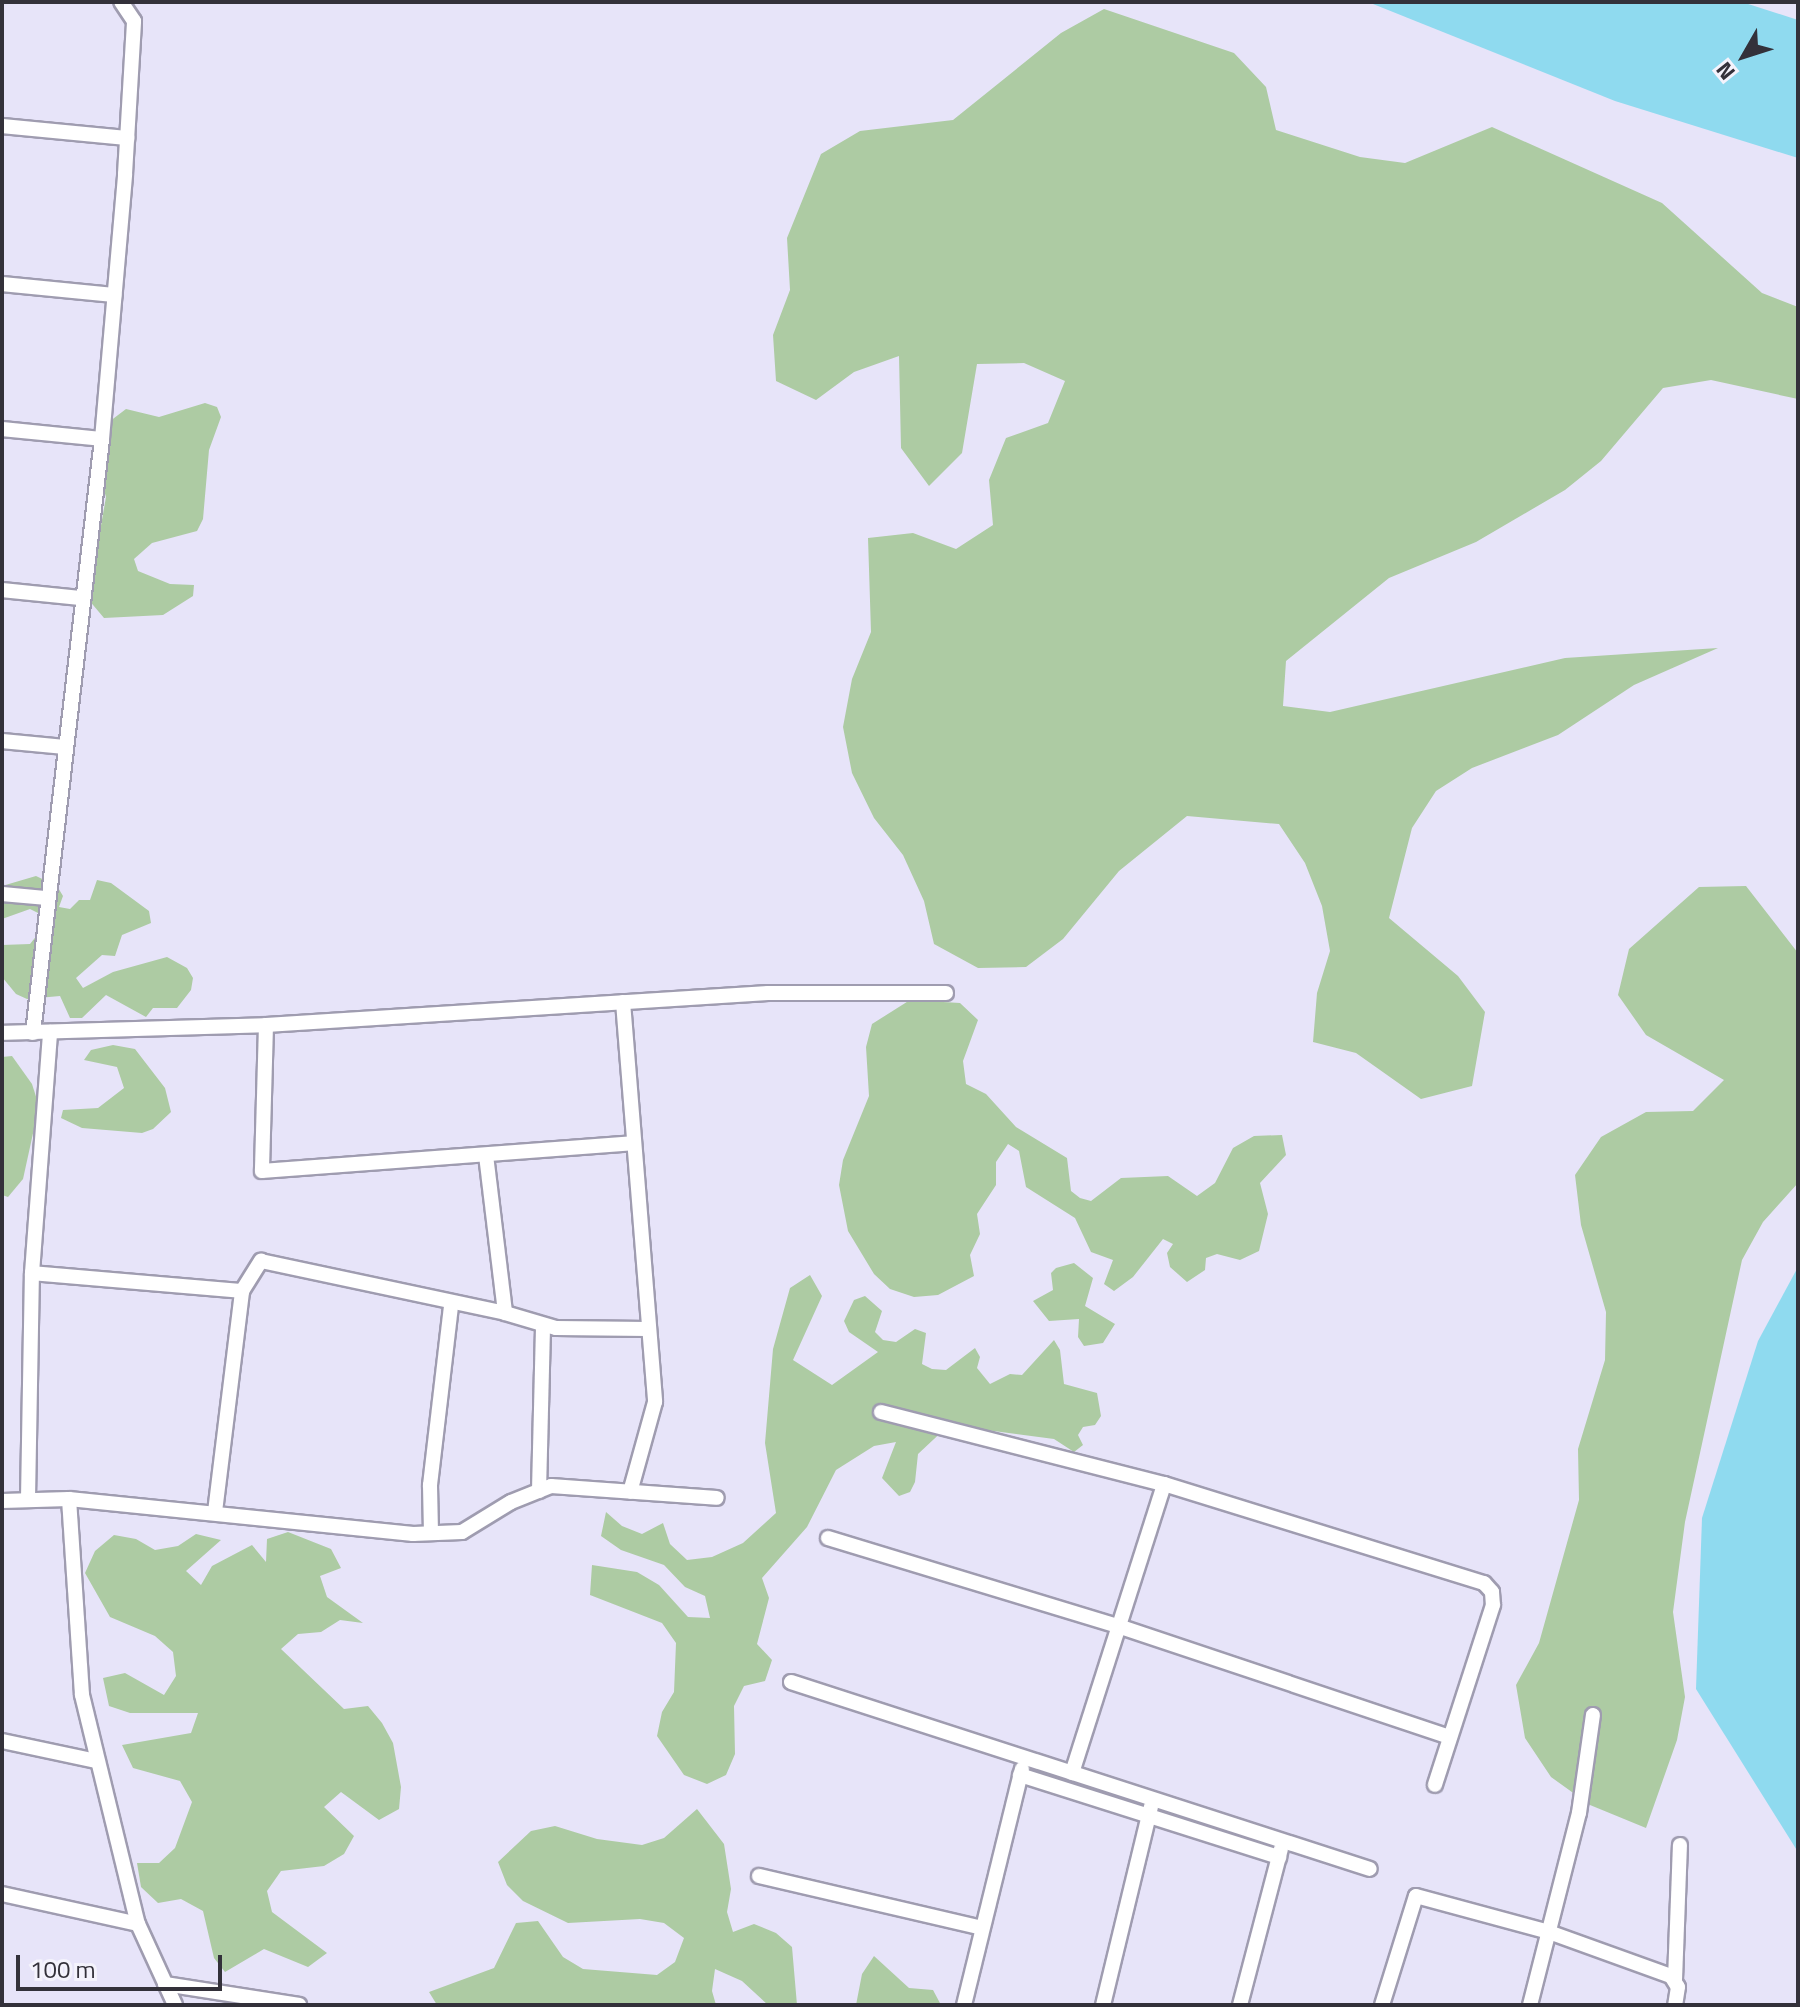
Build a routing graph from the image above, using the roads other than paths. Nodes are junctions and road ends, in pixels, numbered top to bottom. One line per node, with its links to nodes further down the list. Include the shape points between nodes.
1 (121, 2): 3 (street, via 134,21)
2 (2, 126): 3 (street)
3 (127, 138): 5 (street)
4 (2, 284): 5 (street)
5 (114, 295): 7 (street)
6 (2, 429): 7 (street)
7 (102, 439): 9 (street)
8 (2, 590): 9 (street)
9 (81, 598): 11 (street)
10 (2, 741): 11 (street)
11 (66, 747): 13 (street)
12 (2, 894): 13 (street)
13 (46, 898): 19 (street)
14 (946, 993): 15 (street, via 768,993)
15 (623, 1002): 16 (street); 20 (street)
16 (266, 1025): 17 (street); 21 (street, via 262,1171)
17 (50, 1032): 19 (street); 22 (street)
18 (2, 1033): 19 (street)
19 (33, 1033)
20 (632, 1143): 21 (street); 27 (street)
21 (486, 1155): 25 (street)
22 (32, 1273): 23 (street); 33 (street)
23 (242, 1291): 24 (street, via 261,1261); 36 (street)
24 (451, 1305): 25 (street); 37 (street, via 430,1485)
25 (505, 1313): 26 (street)
26 (543, 1325): 27 (street); 30 (street)
27 (648, 1329): 31 (street, via 655,1402)
28 (881, 1412): 29 (street)
29 (1164, 1484): 39 (street); 42 (street, via 1484,1583 1493,1605)
30 (539, 1491): 31 (street, via 551,1486); 37 (street, via 462,1532)
31 (630, 1492): 32 (street)
32 (717, 1498)
33 (28, 1499): 34 (street); 35 (street)
34 (69, 1499): 36 (street); 45 (street, via 82,1695)
35 (2, 1501)
36 (215, 1512): 37 (street)
37 (431, 1533)
38 (828, 1538): 39 (street)
39 (1118, 1626): 42 (street); 46 (street)
40 (791, 1682): 44 (street)
41 (1593, 1715): 59 (street, via 1579,1813)
42 (1450, 1737): 48 (street)
43 (2, 1741): 45 (street)
44 (1025, 1758): 46 (street); 47 (street)
45 (96, 1761): 57 (street)
46 (1072, 1773): 49 (street)
47 (1020, 1775): 50 (street); 58 (street)
48 (1435, 1785)
49 (1153, 1799): 50 (street); 51 (street)
50 (1149, 1815): 53 (street); 65 (street)
51 (1283, 1841): 53 (street); 54 (street)
52 (1680, 1845): 60 (street)
53 (1279, 1857): 66 (street)
54 (1370, 1869)
55 (759, 1876): 58 (street)
56 (2, 1894): 57 (street)
57 (138, 1924): 61 (street)
58 (982, 1928): 64 (street)
59 (1546, 1931): 60 (street); 67 (street, via 1416,1896); 68 (street)
60 (1675, 1980): 69 (street)
61 (165, 1984): 62 (street); 63 (street)
62 (175, 2005)
63 (299, 2005)
64 (964, 2005)
65 (1103, 2005)
66 (1240, 2005)
67 (1382, 2005)
68 (1530, 2005)
69 (1675, 2005)

